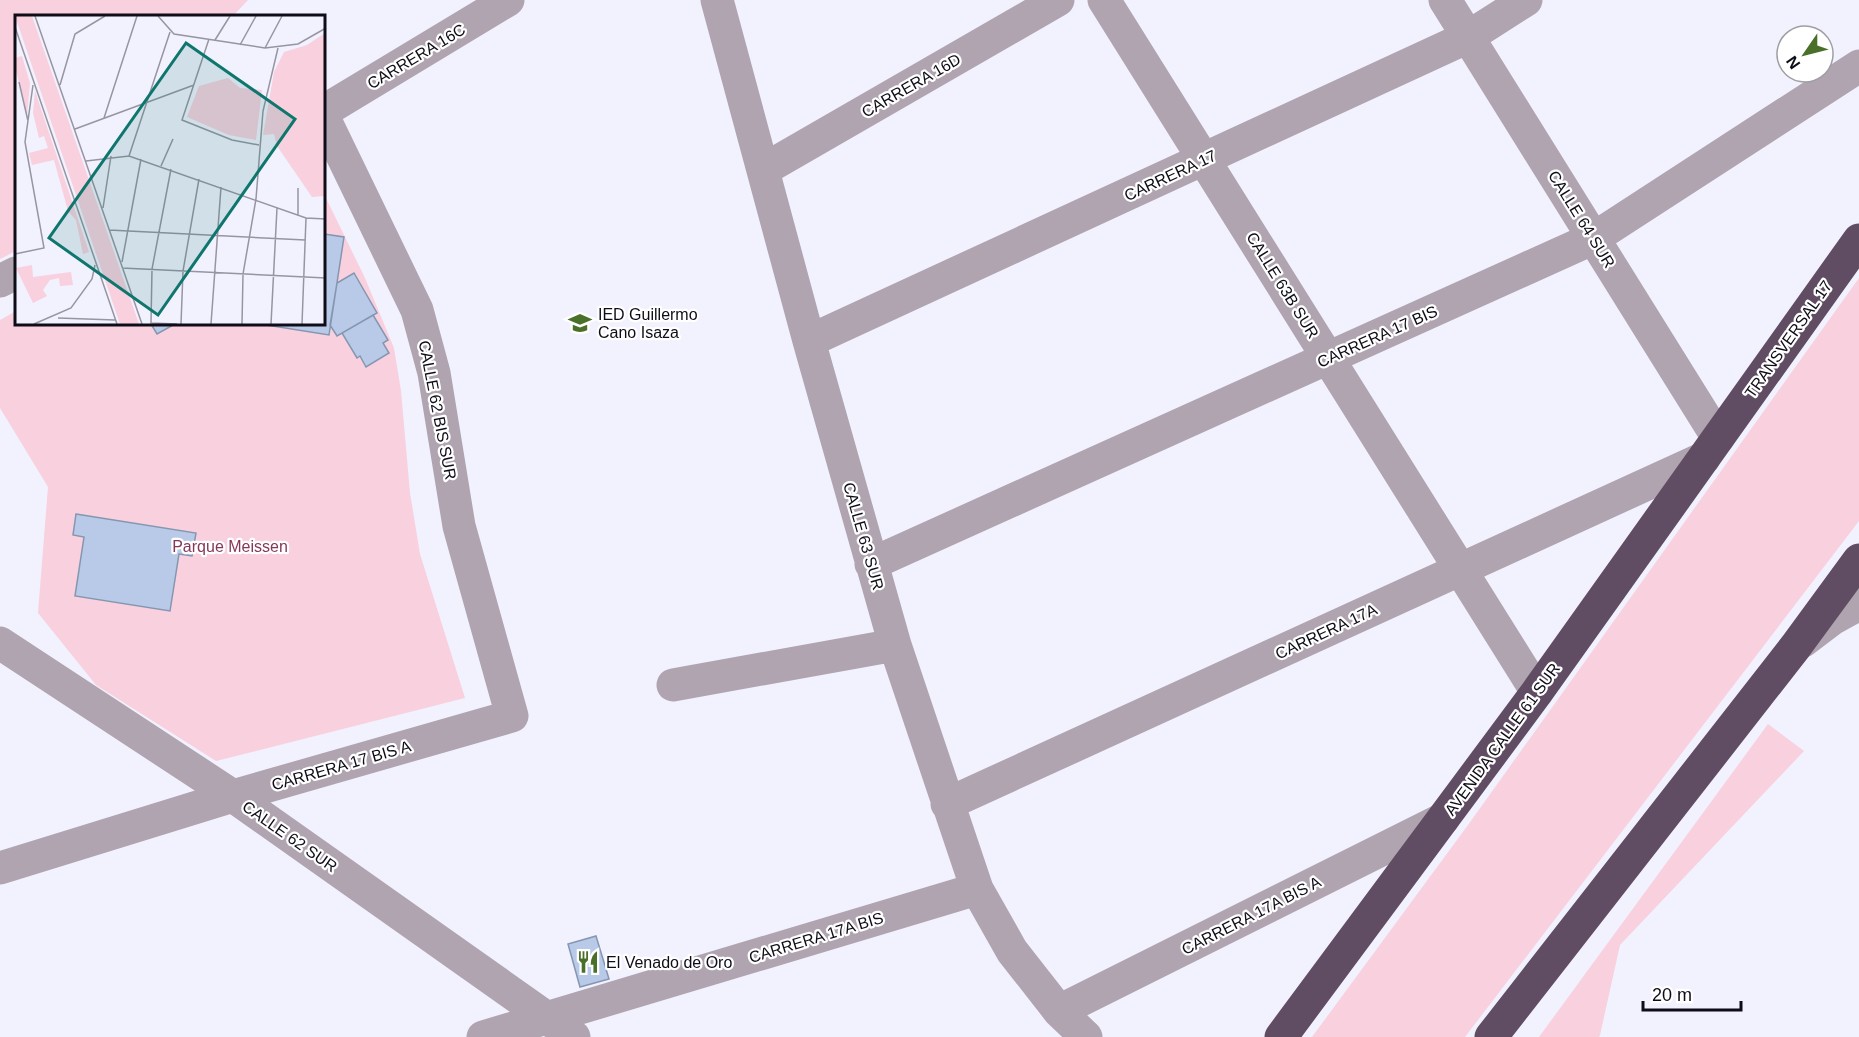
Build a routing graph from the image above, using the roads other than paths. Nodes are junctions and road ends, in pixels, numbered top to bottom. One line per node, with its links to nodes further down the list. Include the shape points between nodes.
1 (508, 0): 9 (street, CARRERA 16C)
2 (717, 0): 12 (street, CALLE 63 SUR)
3 (1058, 0): 12 (street, CARRERA 16D)
4 (1104, 0): 11 (street, CALLE 63B SUR)
5 (1445, 0): 7 (street, CALLE 64 SUR)
6 (1526, 0): 7 (street, CARRERA 17)
7 (1468, 37): 11 (street, CARRERA 17); 13 (street, CALLE 64 SUR)
8 (1859, 66): 13 (street, CARRERA 17 BIS)
9 (326, 110)
10 (326, 122): 29 (street, CALLE 62 BIS SUR, via 417,310 434,372 459,526)
11 (1204, 159): 17 (street, CARRERA 17); 18 (street, CALLE 63B SUR)
12 (763, 170): 17 (street, CALLE 63 SUR)
13 (1594, 238): 18 (street, CARRERA 17 BIS); 19 (street, CALLE 64 SUR)
14 (1859, 240): 19 (highway, TRANSVERSAL 17)
15 (15, 274): 16 (street)
16 (0, 281)
17 (809, 341): 21 (street, CALLE 63 SUR)
18 (1329, 358): 21 (street, CARRERA 17 BIS); 22 (street, CALLE 63B SUR)
19 (1711, 448): 22 (street, CARRERA 17A); 28 (highway, AVENIDA CALLE 61 SUR)
20 (1859, 560): 26 (highway)
21 (872, 564): 25 (street, CALLE 63 SUR)
22 (1460, 570): 28 (street, CALLE 63B SUR); 31 (street, CARRERA 17A)
23 (1859, 604): 26 (street)
24 (0, 643): 30 (street, CALLE 62 SUR)
25 (895, 645): 27 (street); 31 (street, CALLE 63 SUR)
26 (1796, 646): 41 (highway)
27 (673, 686)
28 (1537, 692): 32 (highway, AVENIDA CALLE 61 SUR)
29 (512, 716): 30 (street, CARRERA 17 BIS A)
30 (233, 796): 33 (street, CARRERA 17 BIS A); 36 (street, CALLE 62 SUR)
31 (947, 804): 34 (street, CALLE 63 SUR)
32 (1443, 819): 35 (street, CARRERA 17A BIS A); 40 (highway, AVENIDA CALLE 61 SUR)
33 (0, 868)
34 (977, 889): 35 (street, CALLE 63 SUR, via 1012,951); 36 (street, CARRERA 17A BIS)
35 (1059, 1011): 39 (street, CALLE 63 SUR)
36 (546, 1018): 37 (street, CARRERA 17A BIS); 38 (street, CALLE 62 SUR)
37 (483, 1037)
38 (574, 1037)
39 (1086, 1037)
40 (1281, 1037)
41 (1491, 1037)

